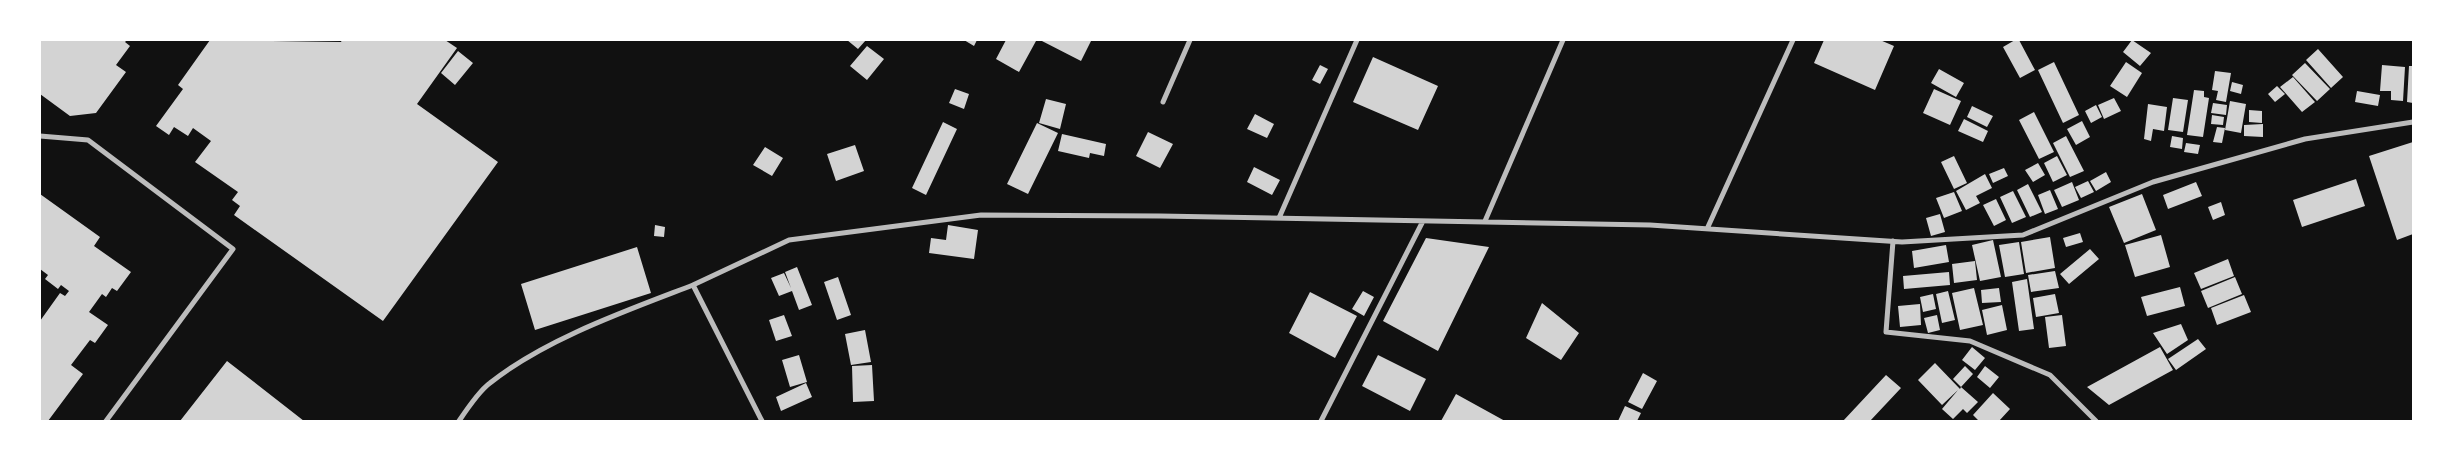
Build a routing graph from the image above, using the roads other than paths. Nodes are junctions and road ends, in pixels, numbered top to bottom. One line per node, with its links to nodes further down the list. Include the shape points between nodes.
1 (1190, 40): 5 (street)
2 (1357, 40): 8 (street)
3 (1563, 40): 10 (street)
4 (1793, 40): 11 (street)
5 (1164, 102)
6 (2413, 122): 12 (street, via 2305,138 2153,182 2023,235)
7 (40, 136): 14 (street, via 88,140 233,249)
8 (1278, 218): 9 (street); 13 (street, via 981,215 790,240)
9 (1423, 221): 10 (street); 17 (street)
10 (1485, 221): 11 (street)
11 (1707, 229): 12 (street)
12 (1893, 241): 18 (street, via 1886,332 1970,341 2041,371 2050,375)
13 (693, 285): 15 (street, via 612,317 527,358 489,384); 16 (street)
14 (106, 421)
15 (459, 421)
16 (762, 421)
17 (1321, 421)
18 (2096, 421)

